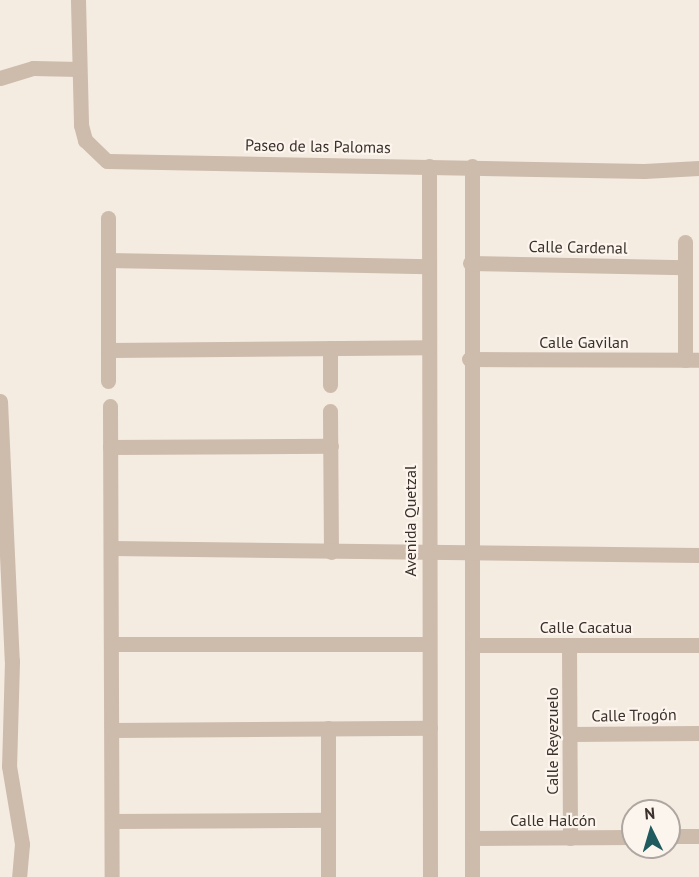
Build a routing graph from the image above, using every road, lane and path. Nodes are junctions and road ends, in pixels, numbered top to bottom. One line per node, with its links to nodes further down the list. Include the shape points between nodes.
1 (78, 0): 2 (street, Paseo de las Palomas)
2 (80, 69): 3 (street, via 33,68); 4 (street, Paseo de las Palomas, via 85,140 107,161)
3 (0, 78)
4 (429, 166): 5 (street, Paseo de las Palomas); 11 (street, Avenida Quetzal)
5 (472, 166): 6 (street, Paseo de las Palomas, via 644,171); 10 (street)
6 (699, 168)
7 (108, 218): 9 (street)
8 (685, 242): 12 (street)
9 (108, 260): 11 (street); 15 (street)
10 (470, 263): 12 (street, Calle Cardenal); 16 (street)
11 (428, 266): 13 (street, Avenida Quetzal)
12 (685, 267): 17 (street)
13 (429, 347): 14 (street); 29 (street, Avenida Quetzal)
14 (330, 348): 15 (street); 19 (street)
15 (108, 350): 18 (street)
16 (469, 359): 17 (street, Calle Gavilan); 30 (street)
17 (692, 360)
18 (108, 381)
19 (330, 385)
20 (0, 401): 23 (street)
21 (110, 406): 25 (street)
22 (330, 411): 24 (street)
23 (1, 422): 26 (street)
24 (331, 446): 25 (street); 28 (street)
25 (110, 447): 27 (street)
26 (4, 537): 37 (street)
27 (111, 548): 28 (street); 32 (street)
28 (331, 552): 29 (street)
29 (428, 553): 30 (street); 33 (street, Avenida Quetzal)
30 (474, 553): 31 (street); 34 (street)
31 (699, 555)
32 (111, 644): 33 (street); 40 (street)
33 (428, 644): 39 (street, Avenida Quetzal)
34 (474, 645): 35 (street, Calle Cacatua); 49 (street)
35 (569, 645): 36 (street, Calle Cacatua); 42 (street, Calle Reyezuelo)
36 (699, 645)
37 (6, 660): 43 (street)
38 (328, 728): 39 (street); 40 (street); 45 (street)
39 (430, 728): 54 (street, Avenida Quetzal)
40 (112, 730): 44 (street)
41 (699, 733): 42 (street, Calle Trogón)
42 (570, 734): 50 (street, Calle Reyezuelo)
43 (4, 766): 51 (street, via 22,844)
44 (113, 820): 45 (street); 52 (street)
45 (328, 820): 53 (street)
46 (681, 836): 47 (street)
47 (699, 836)
48 (621, 837): 50 (street, Calle Halcón)
49 (472, 838): 50 (street, Calle Halcón); 55 (street)
50 (570, 838)
51 (19, 877)
52 (112, 877)
53 (328, 877)
54 (430, 877)
55 (472, 877)

